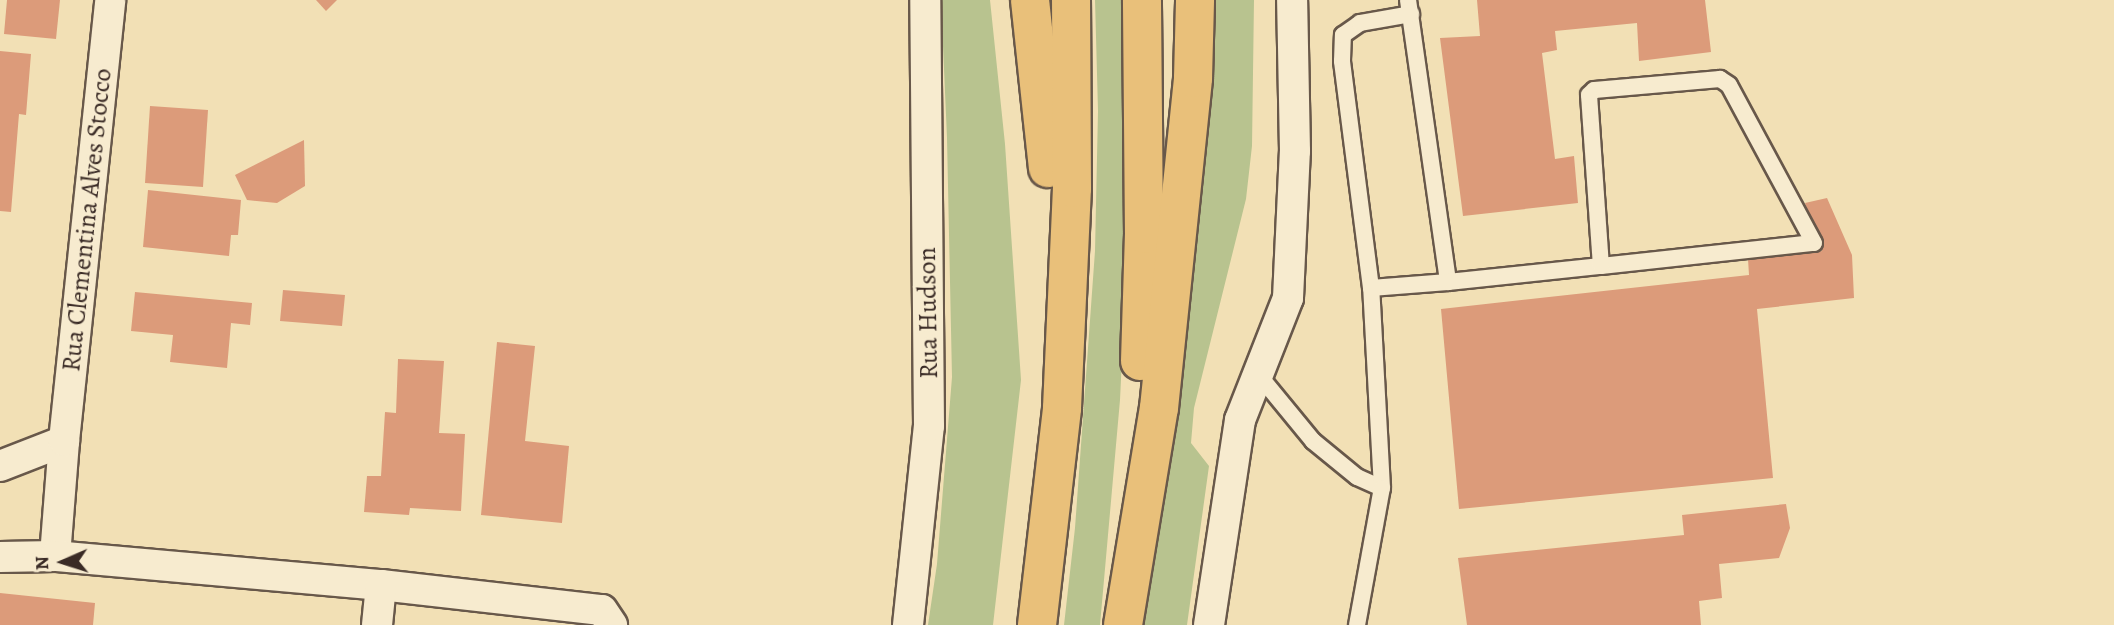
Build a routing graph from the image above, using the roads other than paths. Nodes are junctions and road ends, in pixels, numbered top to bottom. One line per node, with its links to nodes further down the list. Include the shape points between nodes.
1 (110, 0): 14 (street, Rua Clementina Alves Stocco)
2 (925, 0): 22 (street, Rua Hudson, via 929,426)
3 (1030, 0): 13 (highway, via 1045,117)
4 (1071, 0): 13 (highway, via 1072,188)
5 (1142, 0): 24 (highway, via 1144,234 1137,437)
6 (1195, 0): 24 (highway, via 1193,78 1159,408)
7 (1292, 0): 12 (street, via 1295,151 1288,298)
8 (1410, 7): 10 (lane); 11 (lane, via 1360,23 1343,35 1342,61)
9 (1601, 266): 9 (lane, via 1814,243 1729,85 1720,79 1594,90 1589,95); 10 (lane)
10 (1448, 282): 11 (lane)
11 (1371, 288): 16 (lane)
12 (1258, 374): 16 (lane, via 1313,441 1357,477); 25 (street, via 1240,420)
13 (1062, 408): 23 (highway)
14 (64, 441): 15 (street); 17 (street, Rua Clementina Alves Stocco)
15 (0, 466)
16 (1382, 488): 26 (lane)
17 (55, 556): 18 (street); 19 (street)
18 (0, 557)
19 (381, 585): 20 (street); 21 (street, via 602,610)
20 (377, 625)
21 (612, 625)
22 (908, 625)
23 (1037, 625)
24 (1122, 625)
25 (1209, 625)
26 (1357, 625)

